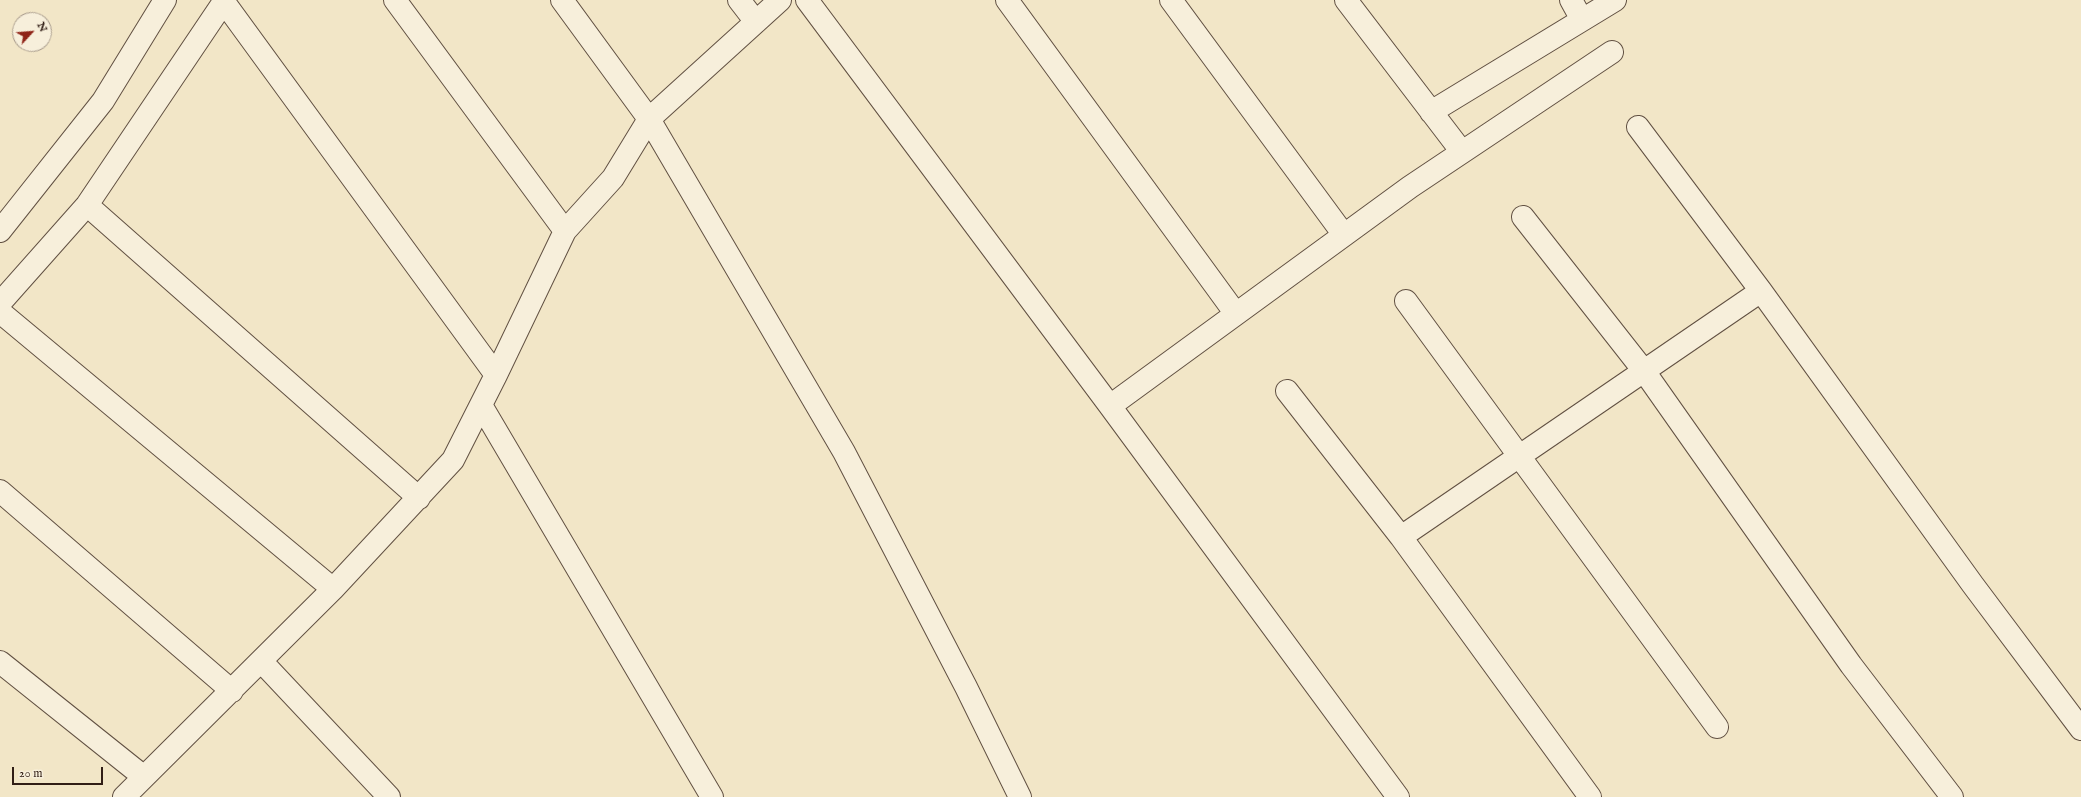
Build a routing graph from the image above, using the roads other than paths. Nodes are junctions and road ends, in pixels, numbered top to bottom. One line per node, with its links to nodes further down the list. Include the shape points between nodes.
1 (165, 0): 22 (street, via 103,101)
2 (395, 0): 23 (street)
3 (562, 0): 17 (street)
4 (739, 0): 14 (street)
5 (780, 0): 14 (street)
6 (807, 0): 34 (street)
7 (1008, 0): 29 (street)
8 (1171, 0): 24 (street)
9 (1346, 0): 16 (street)
10 (1571, 0): 13 (street)
11 (1615, 0): 13 (street)
12 (225, 1): 20 (street); 31 (street)
13 (1582, 20): 16 (street)
14 (756, 22): 17 (street)
15 (1612, 52): 19 (street)
16 (1431, 112): 19 (street)
17 (649, 119): 23 (street, via 613,178); 49 (street, via 844,452 966,686)
18 (1638, 127): 25 (street)
19 (1462, 152): 24 (street)
20 (87, 205): 27 (street); 37 (street)
21 (1523, 217): 30 (street)
22 (0, 230)
23 (565, 231): 31 (street)
24 (1344, 235): 29 (street)
25 (1761, 291): 30 (street); 44 (street, via 1973,585)
26 (1406, 301): 35 (street)
27 (0, 303)
28 (0, 312): 39 (street)
29 (1236, 314): 34 (street)
30 (1644, 371): 35 (street); 52 (street, via 1851,665)
31 (496, 375): 33 (street)
32 (1287, 391): 38 (street)
33 (481, 405): 37 (street, via 453,460); 48 (street)
34 (1110, 406): 50 (street)
35 (1519, 456): 38 (street); 43 (street)
36 (0, 491): 42 (street)
37 (419, 498): 39 (street)
38 (1401, 537): 51 (street)
39 (333, 589): 41 (street)
40 (0, 662): 45 (street)
41 (262, 662): 42 (street); 47 (street)
42 (232, 691): 45 (street)
43 (1717, 727)
44 (2081, 729)
45 (144, 777): 46 (street)
46 (124, 797)
47 (389, 797)
48 (712, 797)
49 (1020, 797)
50 (1398, 797)
51 (1590, 797)
52 (1952, 797)

